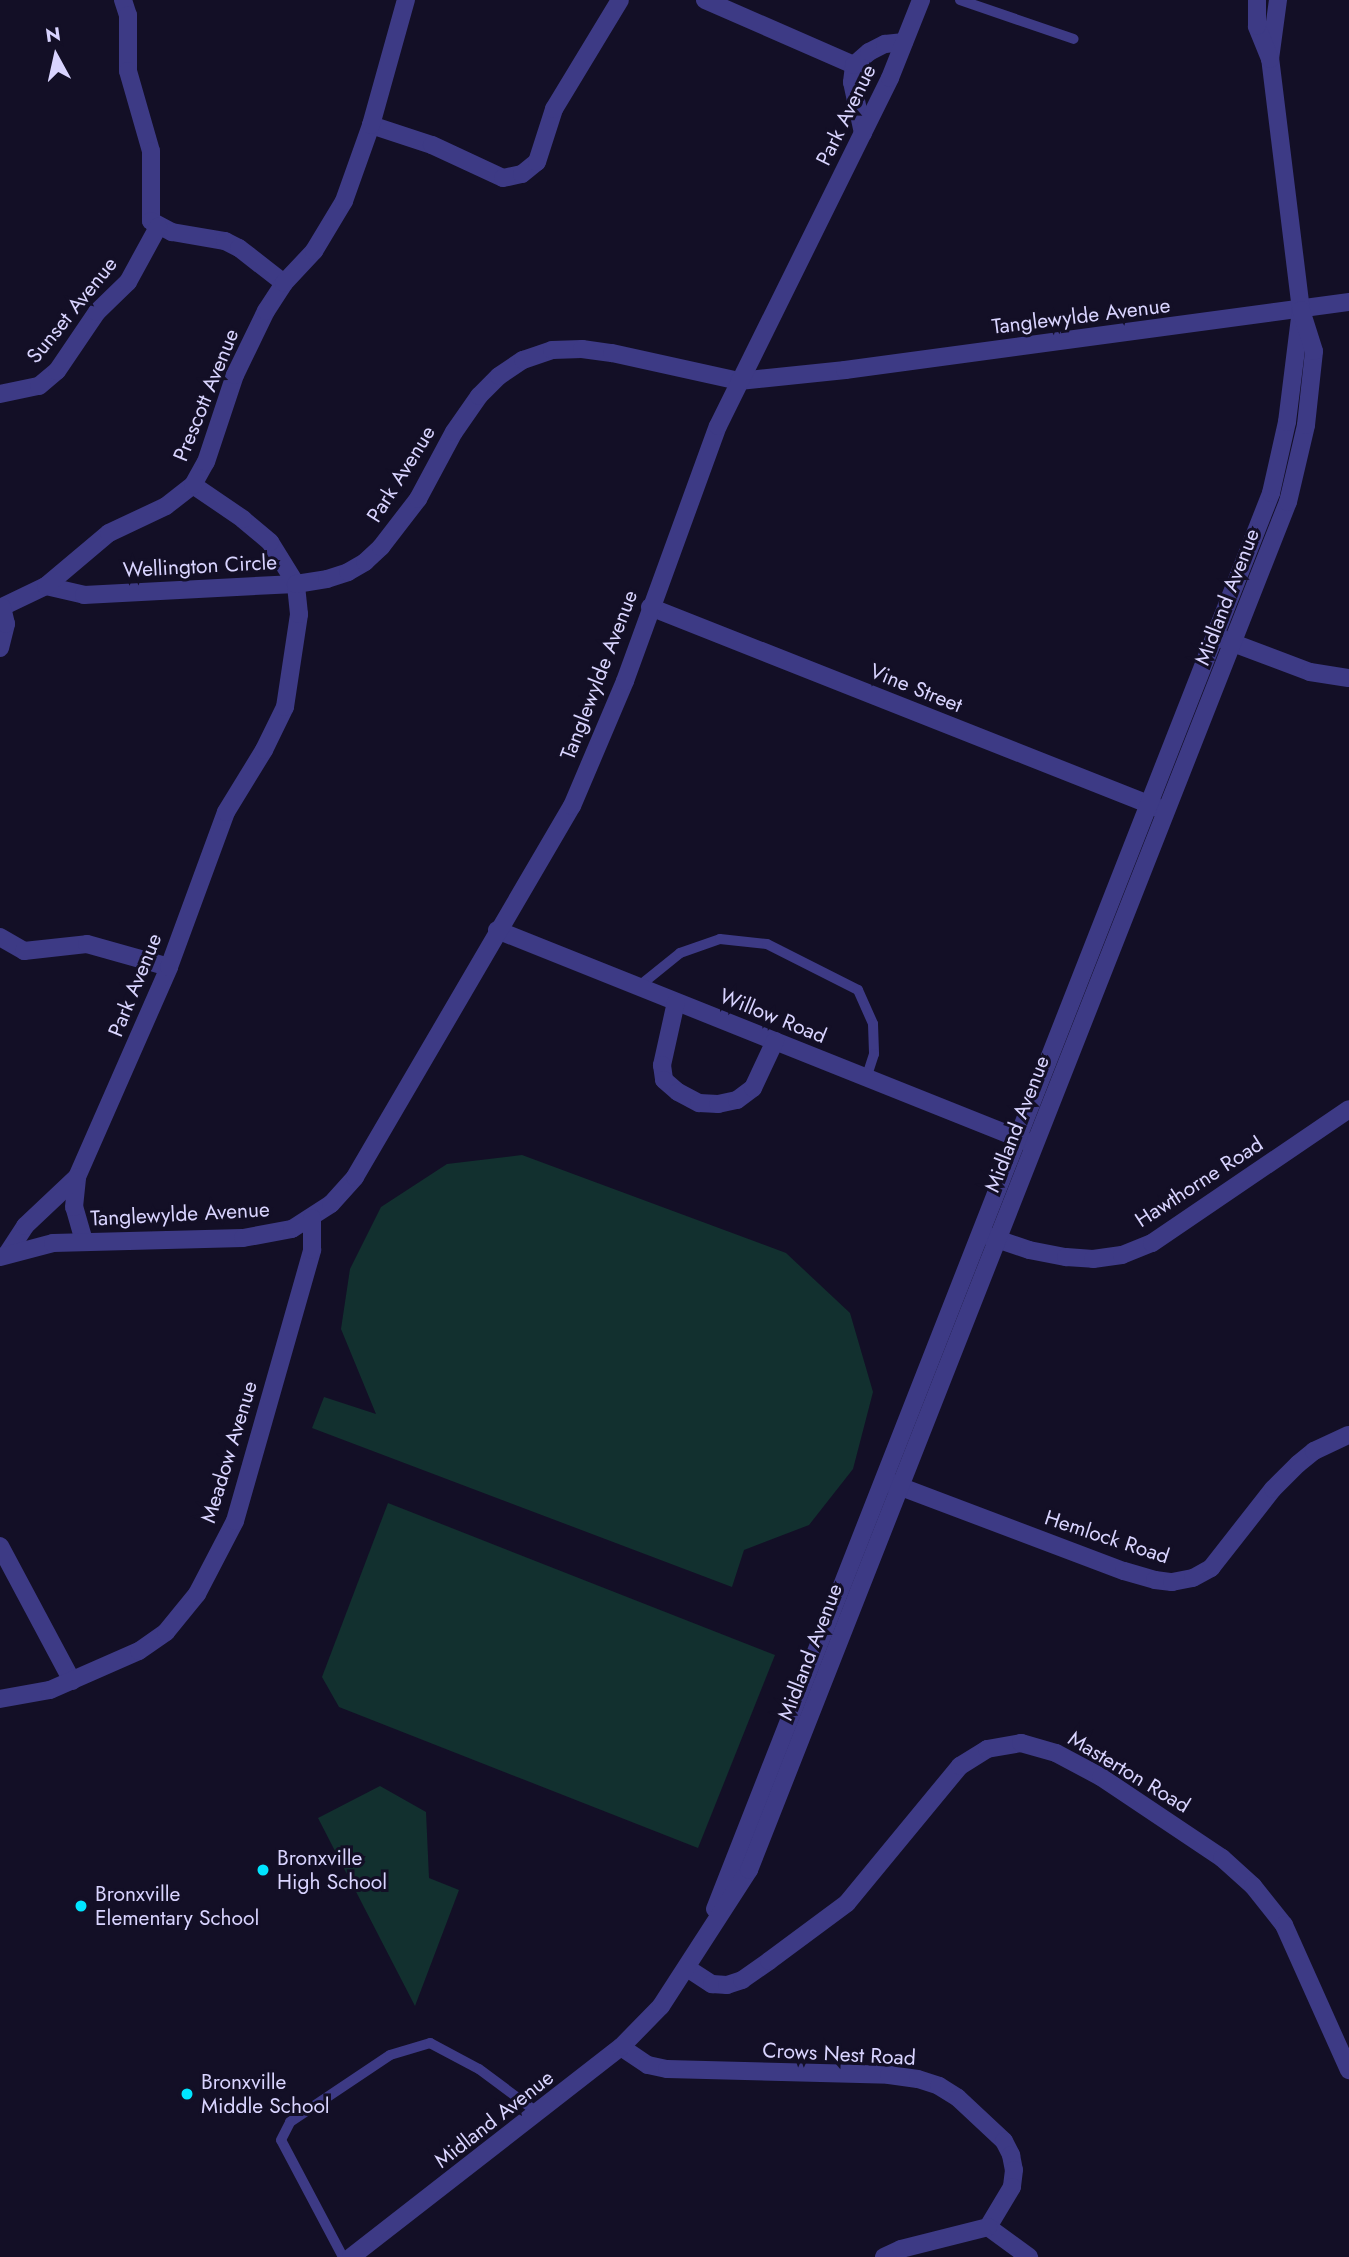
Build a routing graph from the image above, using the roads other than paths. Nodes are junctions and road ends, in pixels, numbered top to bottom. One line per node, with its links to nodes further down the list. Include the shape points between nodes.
1 (123, 0): 15 (street, via 128,15 128,71 151,151 149,214)
2 (405, 0): 13 (street, Prescott Avenue)
3 (620, 0): 13 (street, via 554,109 537,162 522,174 503,178 432,145)
4 (705, 0): 12 (street)
5 (921, 0): 10 (street, Park Avenue)
6 (960, 0): 9 (lane)
7 (1257, 0): 11 (street, Midland Avenue, via 1256,26)
8 (1278, 0): 11 (street, Midland Avenue)
9 (1074, 39)
10 (904, 42): 12 (street, via 885,44); 14 (street, Park Avenue)
11 (1270, 59): 18 (street, Midland Avenue)
12 (854, 65): 14 (street, via 852,82)
13 (371, 125): 16 (street, Prescott Avenue, via 339,210 314,251)
14 (863, 133): 19 (street, Park Avenue)
15 (158, 227): 16 (street, via 225,241); 20 (street, Sunset Avenue, via 128,282 97,312 57,371 38,386)
16 (284, 284): 21 (street, Prescott Avenue, via 235,375 206,462)
17 (1349, 302): 18 (street, Tanglewylde Avenue)
18 (1301, 310): 19 (street, Tanglewylde Avenue); 26 (street, Midland Avenue, via 1287,422 1272,493)
19 (740, 381): 22 (street, Park Avenue, via 582,349 552,350 523,360 480,396 454,432 418,499 381,547 348,572); 24 (street, Tanglewylde Avenue, via 718,426)
20 (0, 394)
21 (193, 485): 22 (street, Wellington Circle, via 270,542); 23 (street, Prescott Avenue, via 166,506 109,533)
22 (296, 584): 23 (street, Wellington Circle, via 84,595); 32 (street, Park Avenue, via 299,614 285,707 226,811)
23 (46, 586): 25 (street, Prescott Avenue)
24 (650, 607): 29 (street, Vine Street); 30 (street, Tanglewylde Avenue, via 625,681 572,806)
25 (1, 608): 27 (street, via 6,624)
26 (1225, 640): 28 (street, via 1310,672); 29 (street, Midland Avenue)
27 (0, 648)
28 (1349, 678)
29 (1157, 808): 38 (street, Midland Avenue)
30 (497, 930): 33 (street, Willow Road); 40 (street, Tanglewylde Avenue, via 355,1177)
31 (0, 937): 32 (street, via 24,951 87,944)
32 (169, 967): 39 (street, Park Avenue)
33 (638, 986): 34 (street, Willow Road); 36 (lane, via 680,953 720,939 767,944 858,990 873,1024 874,1054)
34 (676, 1002): 35 (street, Willow Road); 35 (street, via 662,1066 664,1080 699,1103 737,1100 753,1088)
35 (775, 1041): 36 (street, Willow Road)
36 (866, 1078): 38 (street, Willow Road)
37 (1349, 1109): 41 (street, Hawthorne Road, via 1152,1243 1122,1255 1066,1256)
38 (1025, 1141): 41 (street, Midland Avenue)
39 (77, 1177): 42 (street, Park Avenue, via 74,1207); 43 (street, Park Avenue, via 24,1226)
40 (312, 1218): 42 (street, Tanglewylde Avenue, via 292,1229 243,1238); 47 (street, Meadow Avenue, via 312,1250 235,1521 197,1594 166,1632 139,1651)
41 (990, 1237): 45 (street, Midland Avenue)
42 (84, 1241): 43 (street, Tanglewylde Avenue, via 53,1243)
43 (3, 1256)
44 (1349, 1435): 45 (street, Hemlock Road, via 1298,1464 1211,1568 1172,1582 1125,1571)
45 (892, 1484): 49 (street, Midland Avenue, via 704,1938)
46 (0, 1546): 47 (street)
47 (72, 1681): 48 (street, Meadow Avenue)
48 (0, 1699)
49 (687, 1968): 50 (street, Midland Avenue, via 661,2006); 51 (street, Masterton Road, via 712,1984 727,1985 760,1968 848,1903 960,1766 987,1749 1021,1743 1056,1753 1101,1777 1222,1858 1253,1886 1284,1925)
50 (621, 2047): 52 (street, Midland Avenue); 53 (street, Crows Nest Road, via 648,2065 667,2069 889,2075 939,2086 958,2098 1011,2155 1012,2187)
51 (1349, 2070)
52 (538, 2113): 54 (lane, via 479,2068 430,2043 390,2054 290,2122 281,2140); 55 (street, Midland Avenue)
53 (988, 2227): 56 (street); 57 (street)
54 (343, 2257)
55 (351, 2257)
56 (884, 2257)
57 (1029, 2257)

